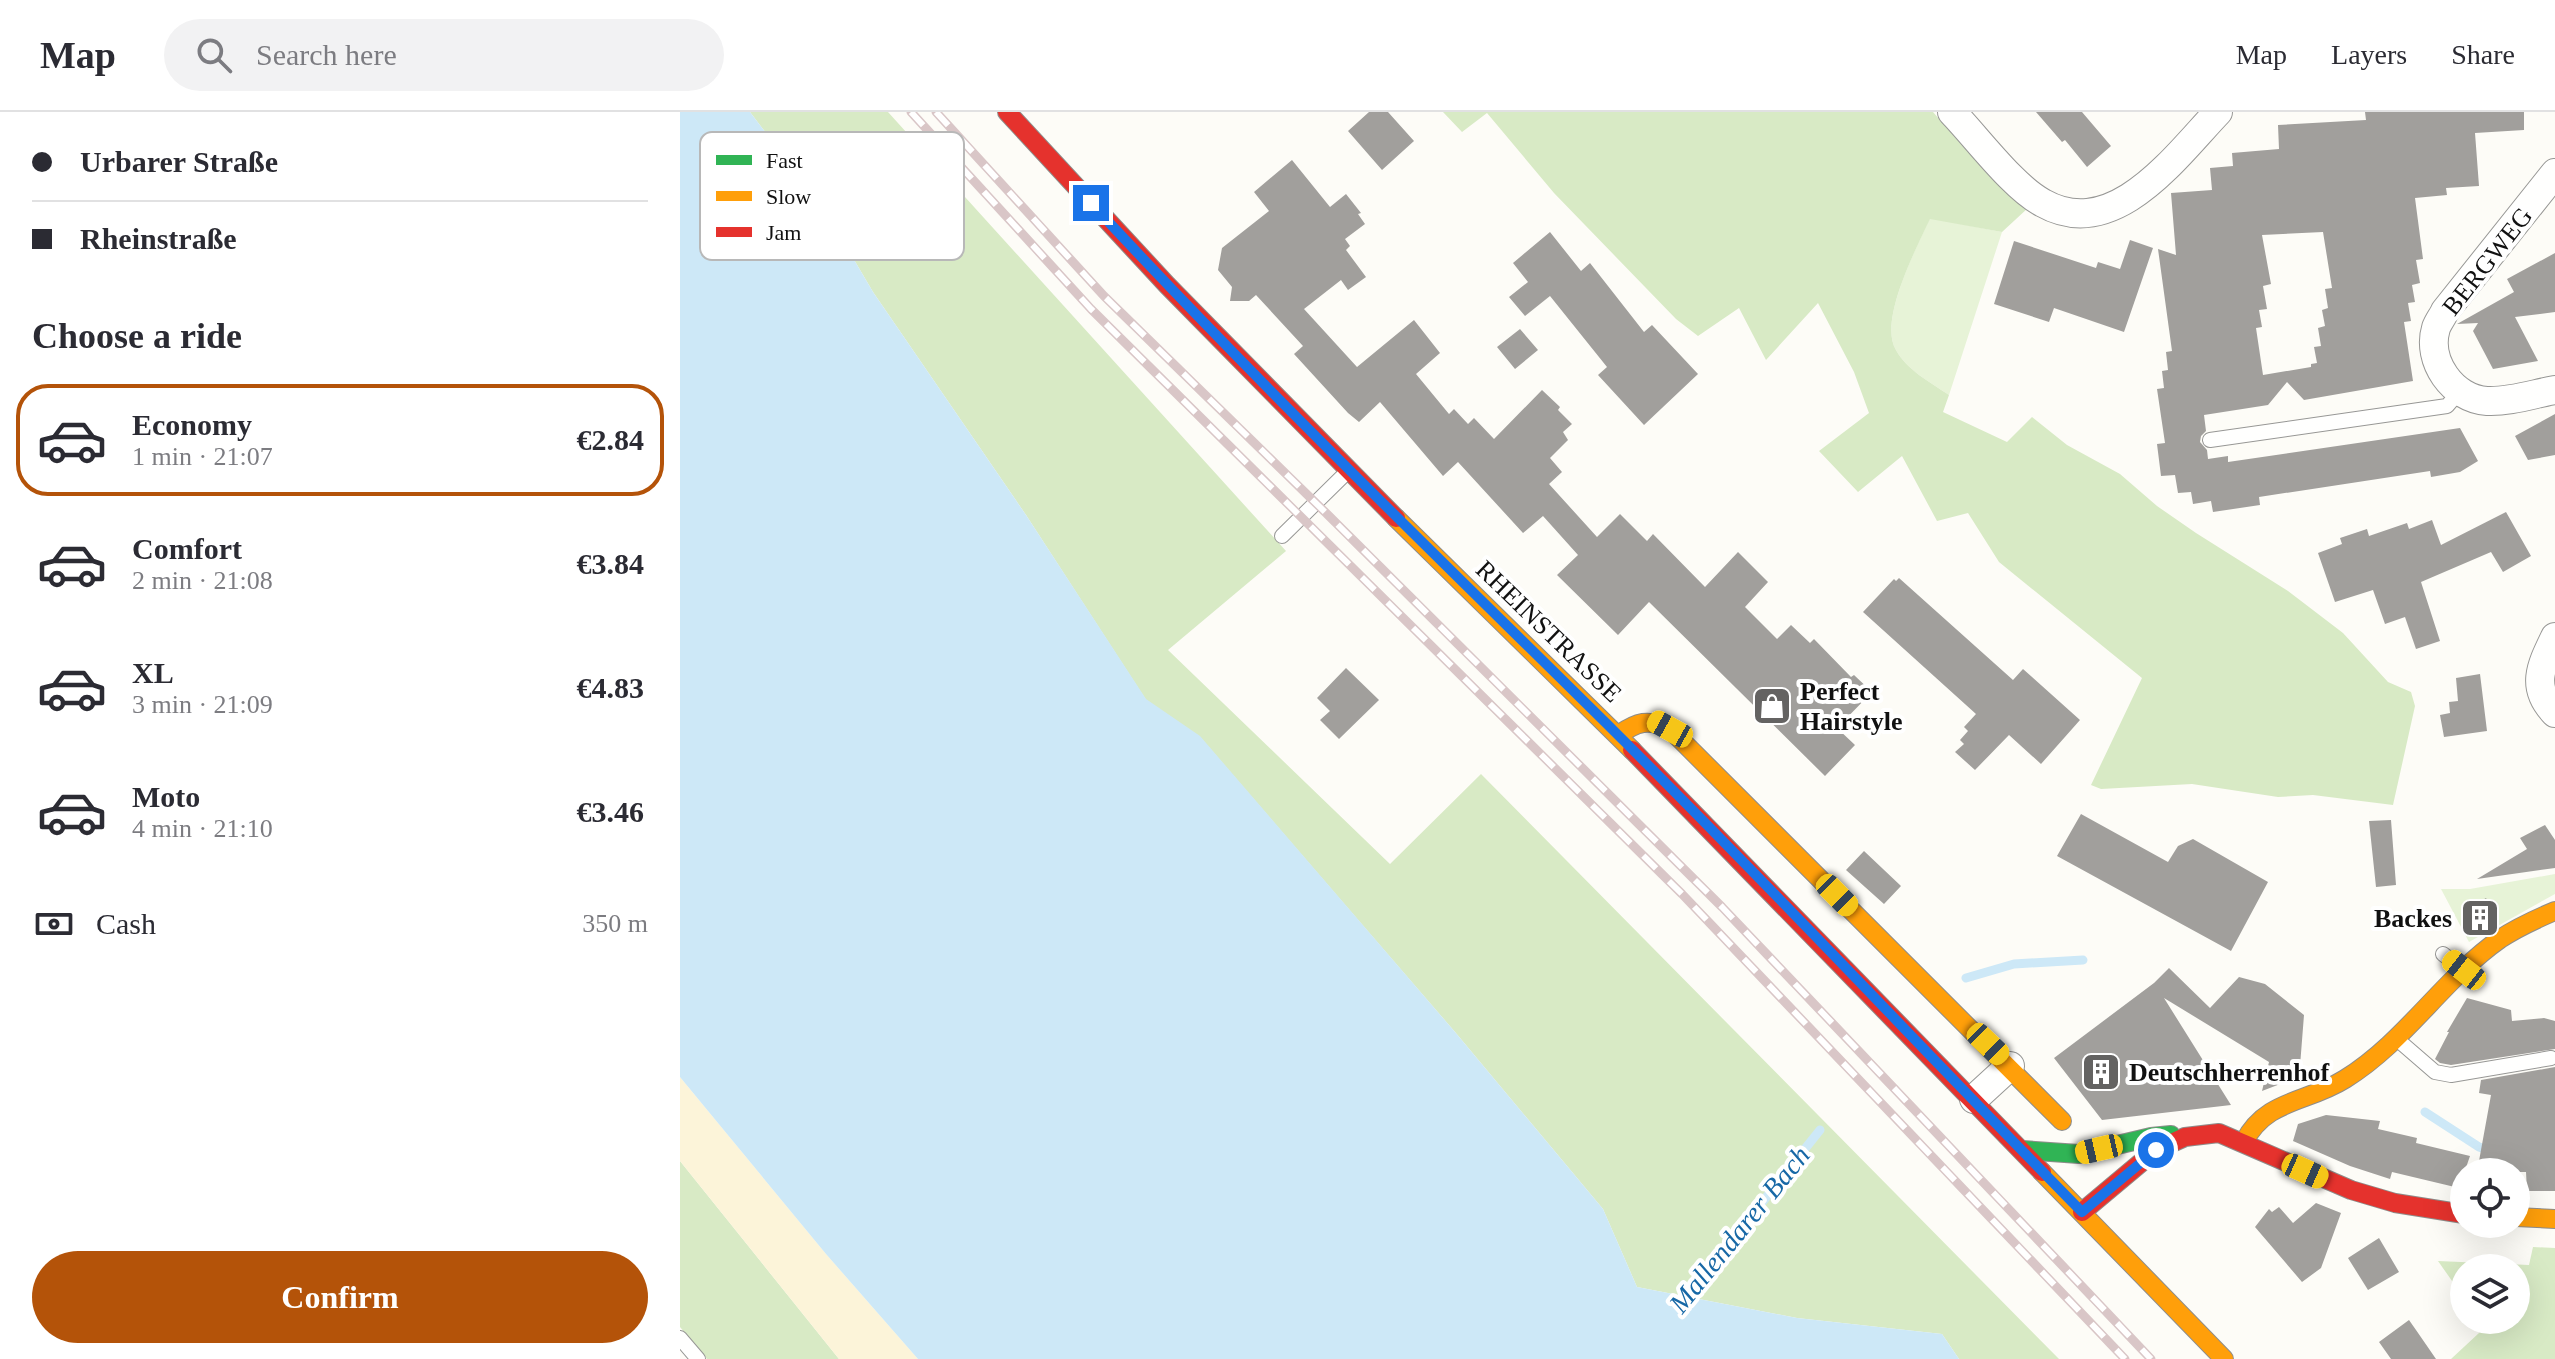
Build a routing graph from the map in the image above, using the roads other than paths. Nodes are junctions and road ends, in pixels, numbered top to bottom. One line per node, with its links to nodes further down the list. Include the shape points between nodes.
1 (1007, 112): 8 (main road, RHEINSTRASSE)
2 (1952, 112): 3 (street, via 2023,189 2063,212 2082,214 2104,210 2151,182)
3 (2218, 112)
4 (2555, 173): 6 (street, BERGWEG, via 2436,329 2438,364)
5 (2555, 390): 6 (street, via 2487,401)
6 (2460, 391): 7 (lane, via 2447,406)
7 (2210, 440)
8 (1349, 470): 9 (lane); 12 (main road, RHEINSTRASSE)
9 (1282, 536)
10 (2555, 637): 11 (street, via 2539,682 2544,701)
11 (2555, 713)
12 (1618, 735): 18 (main road, via 1640,721 1653,720 1670,729); 19 (main road, RHEINSTRASSE)
13 (2555, 911): 15 (main road, via 2521,925)
14 (2443, 954): 15 (lane)
15 (2464, 970): 16 (main road)
16 (2398, 1040): 17 (lane, via 2435,1072 2451,1075); 22 (main road, via 2333,1086 2257,1120)
17 (2551, 1058)
18 (2010, 1066): 19 (street); 20 (main road)
19 (1974, 1099): 23 (main road, RHEINSTRASSE)
20 (2062, 1121)
21 (2185, 1137): 22 (main road, via 2219,1133); 23 (main road, via 2165,1135 2079,1154); 24 (main road, via 2149,1155)
22 (2244, 1142): 25 (main road, via 2351,1190)
23 (2022, 1150): 24 (main road, RHEINSTRASSE)
24 (2082, 1212): 30 (main road, RHEINSTRASSE)
25 (2450, 1212)
26 (2530, 1218): 27 (main road)
27 (2555, 1219)
28 (680, 1338): 29 (lane)
29 (698, 1359)
30 (2224, 1359)

